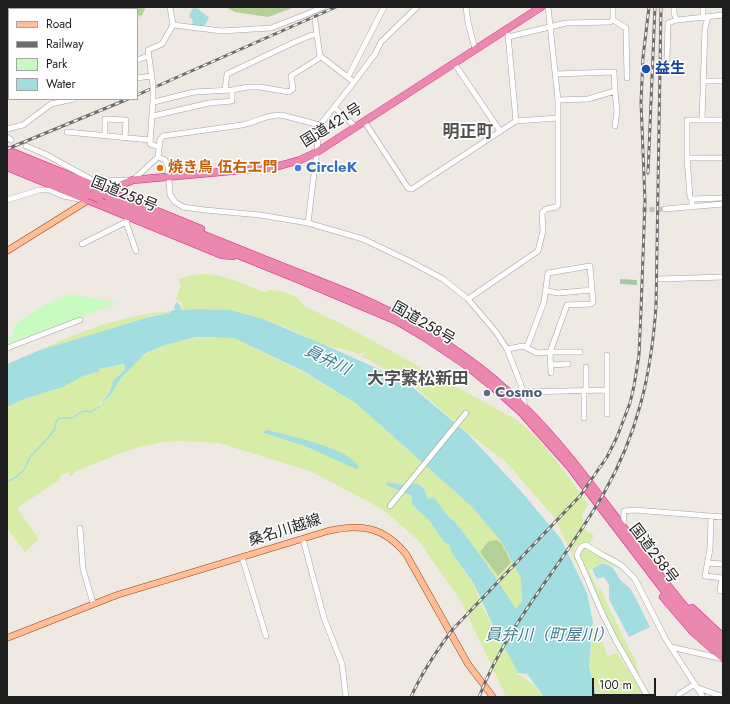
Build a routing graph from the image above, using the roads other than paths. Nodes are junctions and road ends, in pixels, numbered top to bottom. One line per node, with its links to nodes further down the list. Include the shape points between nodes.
1 (170, 7): 16 (street)
2 (323, 7): 16 (street, via 271,28 222,31)
3 (384, 7): 29 (street)
4 (417, 7): 34 (street, via 384,38)
5 (466, 7): 21 (street)
6 (541, 7): 18 (highway, 国道421号)
7 (548, 7): 17 (street)
8 (613, 7): 14 (street)
9 (674, 7): 15 (street)
10 (703, 7): 12 (street)
11 (723, 15): 12 (street)
12 (706, 17): 15 (street); 32 (street)
13 (315, 20): 19 (street)
14 (614, 20): 17 (street); 31 (street, via 626,28)
15 (677, 20): 24 (street, via 668,23)
16 (173, 25): 22 (street, via 162,44 148,50)
17 (551, 26): 20 (street); 27 (street)
18 (507, 29): 20 (street); 21 (highway, 国道421号)
19 (316, 35): 23 (street); 35 (street, via 295,42 227,74)
20 (508, 37): 47 (street)
21 (475, 49): 26 (highway, 国道421号)
22 (148, 56): 25 (street); 28 (street)
23 (320, 56): 29 (street); 36 (street, via 292,76 293,89 289,92 260,87)
24 (667, 59)
25 (138, 60)
26 (454, 62): 46 (highway, 国道421号); 52 (street)
27 (555, 74): 37 (street, via 614,72); 40 (street)
28 (151, 76): 30 (street); 39 (street, bridge)
29 (348, 77): 34 (street)
30 (138, 78)
31 (626, 78)
32 (703, 81): 33 (street); 44 (street)
33 (723, 81)
34 (354, 82): 41 (street)
35 (225, 90): 36 (street); 39 (street, via 194,92)
36 (232, 90): 42 (street, via 232,101 209,103)
37 (614, 91): 40 (street, via 588,99); 49 (street, via 617,112)
38 (69, 100): 51 (street, via 51,104 23,125)
39 (153, 100): 42 (street)
40 (558, 100): 43 (street)
41 (334, 107): 48 (street); 50 (street)
42 (153, 116): 56 (street)
43 (558, 118): 47 (street); 86 (street, via 558,205 542,213 543,231 538,251)
44 (702, 120): 45 (street); 62 (street, via 687,120)
45 (723, 120)
46 (364, 121): 50 (highway, 国道421号); 52 (street, via 408,188 412,189)
47 (516, 121): 52 (street)
48 (320, 125): 58 (street, via 281,115 265,116 242,125 163,136); 60 (street)
49 (615, 126)
50 (356, 127): 60 (highway, 国道421号)
51 (7, 129)
52 (500, 131)
53 (67, 132): 54 (street)
54 (105, 135): 55 (street); 55 (street, via 105,119 126,120)
55 (125, 138): 56 (street)
56 (150, 140): 58 (street, via 150,144)
57 (26, 146): 67 (street, via 94,181)
58 (159, 147): 61 (street)
59 (9, 152): 68 (highway); 68 (highway, 国道258号, bridge, via 96,191)
60 (318, 152): 66 (highway, 国道421号, via 275,167); 77 (street)
61 (158, 157): 66 (street, via 165,160); 67 (street)
62 (687, 158): 63 (street); 71 (street)
63 (723, 158)
64 (7, 162): 69 (highway, 国道258号)
65 (7, 167): 69 (highway)
66 (169, 176): 67 (highway, 国道421号); 77 (street, via 170,195 183,207)
67 (134, 180): 68 (highway, 国道421号)
68 (107, 193): 69 (highway, 国道421号); 101 (highway, 国道258号, via 399,316 467,358)
69 (88, 198): 72 (street, via 63,196 50,190 39,190); 76 (highway); 79 (main road); 81 (highway, 国道258号, bridge, via 99,199)
70 (723, 198): 71 (street)
71 (692, 199): 74 (street)
72 (7, 200)
73 (723, 204): 74 (street)
74 (692, 207): 75 (street)
75 (665, 210)
76 (128, 219): 78 (street); 80 (street); 81 (highway, via 222,255)
77 (308, 223): 86 (street, via 363,239 409,260 443,279)
78 (82, 244)
79 (7, 251)
80 (136, 251)
81 (241, 257): 101 (highway, 国道258号, via 397,321 463,364)
82 (723, 277): 83 (street)
83 (659, 279)
84 (592, 290): 85 (street, via 558,293); 85 (street, via 590,266 548,273); 91 (street, via 591,304 567,305)
85 (547, 291): 88 (street)
86 (468, 299): 90 (street)
87 (80, 320): 89 (street)
88 (527, 347): 90 (street); 91 (street, via 537,353)
89 (7, 348)
90 (507, 349): 100 (street)
91 (550, 352): 92 (street); 95 (street)
92 (580, 352)
93 (607, 355): 99 (street)
94 (568, 364): 95 (street)
95 (551, 365): 97 (street)
96 (586, 367): 98 (street)
97 (551, 373)
98 (585, 390): 99 (street); 100 (street); 104 (street)
99 (607, 390): 103 (street)
100 (522, 392): 101 (street)
101 (523, 410): 108 (highway, 国道258号, via 573,462); 114 (highway, 国道258号)
102 (466, 412): 105 (street)
103 (607, 414)
104 (584, 418)
105 (390, 506)
106 (711, 516): 107 (street); 108 (street, via 624,511); 112 (street)
107 (723, 517)
108 (623, 527): 117 (highway, 国道258号)
109 (80, 528): 118 (street, via 84,569)
110 (303, 539): 111 (main road, 桑名川越線); 127 (street, via 324,618 342,664); 128 (main road, 桑名川越線, via 342,528 358,527 380,532 398,544 414,567 468,664)
111 (242, 557): 118 (main road, 桑名川越線); 119 (street)
112 (708, 563): 113 (street); 115 (street, via 705,576)
113 (723, 564)
114 (648, 570): 124 (highway, 国道258号, via 694,625); 125 (highway, via 656,587 674,611)
115 (722, 578): 116 (street, via 720,590)
116 (723, 591)
117 (673, 592): 120 (highway); 122 (highway, 国道258号, via 697,620)
118 (93, 603): 121 (main road, 桑名川越線)
119 (266, 636)
120 (723, 637)
121 (7, 638)
122 (723, 644)
123 (671, 647): 125 (street); 126 (street); 129 (street, via 635,579 621,565 586,544 580,548 577,555 602,613)
124 (723, 651)
125 (723, 659)
126 (696, 685): 130 (street); 131 (street); 132 (street)
127 (346, 697)
128 (493, 697)
129 (648, 697)
130 (678, 697)
131 (703, 697)
132 (723, 697)

